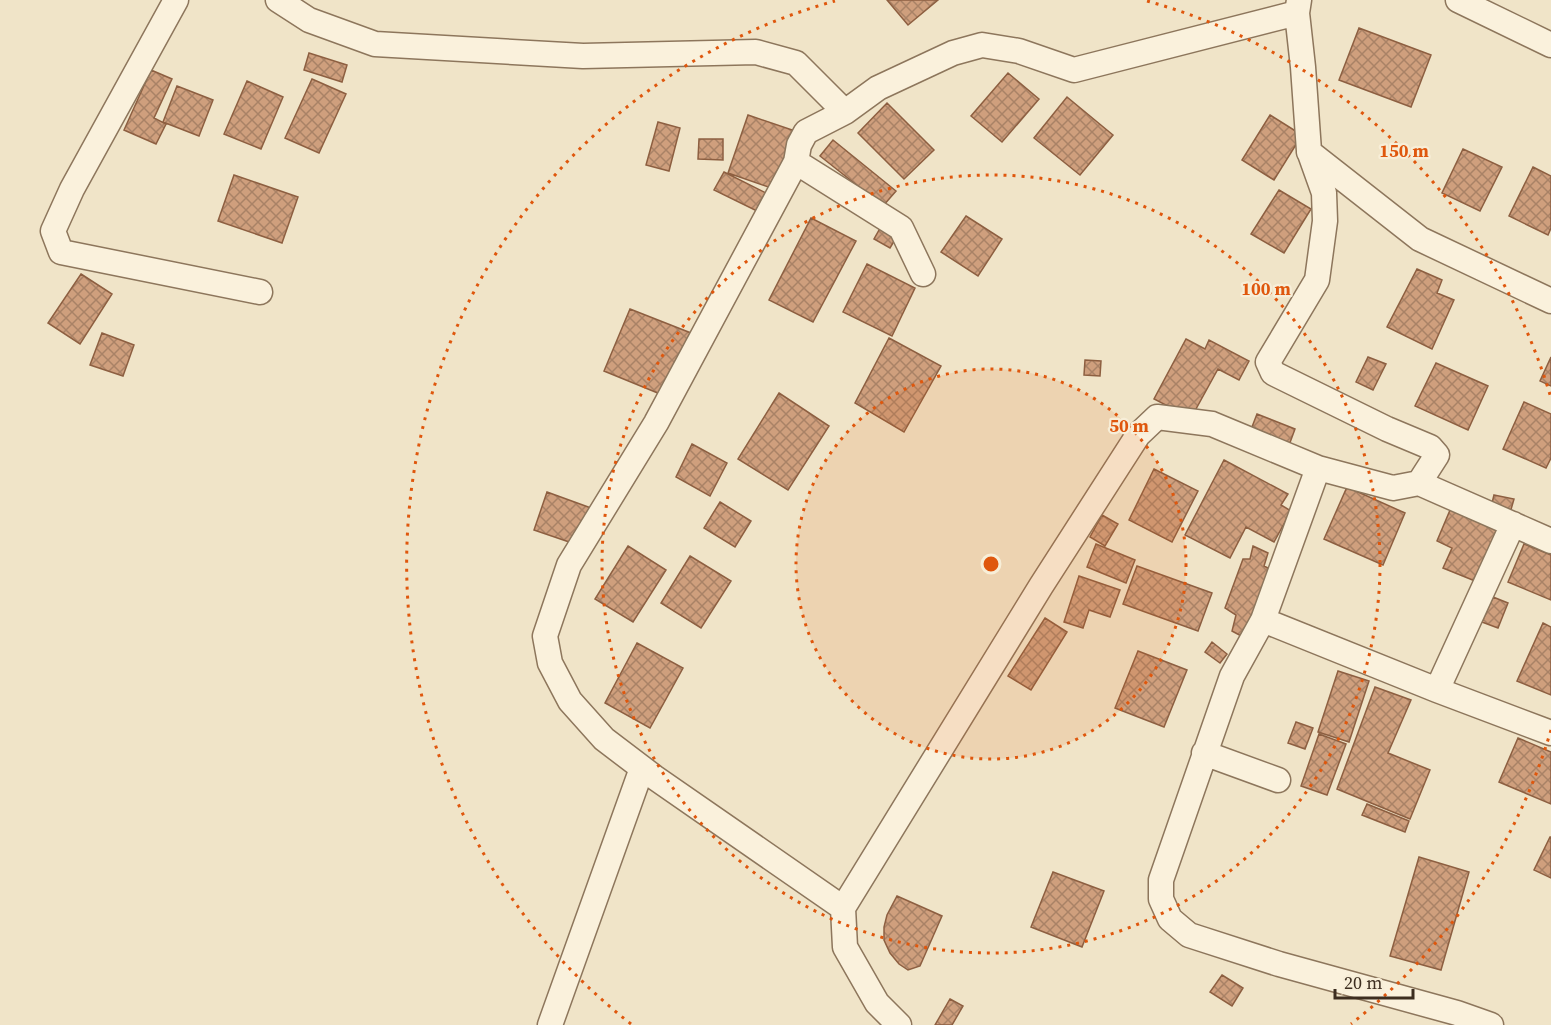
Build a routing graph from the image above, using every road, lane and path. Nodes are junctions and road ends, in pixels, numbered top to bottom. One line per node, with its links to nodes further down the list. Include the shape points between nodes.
1 (177, 0): 10 (street, via 72,189 53,231 61,252)
2 (278, 0): 6 (street, via 309,20 375,44 583,56 756,52 796,63)
3 (1458, 0): 5 (street)
4 (1298, 6): 6 (street, via 1074,70 1019,51 982,45 953,53 878,88); 7 (street)
5 (1551, 45)
6 (845, 112): 8 (street, via 806,132)
7 (1309, 151): 11 (street, via 1420,239); 13 (street, via 1323,193 1325,221 1317,280 1268,362 1273,373 1431,447 1437,455)
8 (796, 162): 9 (street, via 901,228); 20 (street, via 656,423 569,565 545,636 550,663 570,701 604,739)
9 (923, 274)
10 (260, 292)
11 (1551, 301)
12 (1318, 468): 13 (street, via 1393,488); 16 (street); 22 (street, via 1212,424 1156,417 1118,465)
13 (1419, 483): 14 (street)
14 (1514, 524): 15 (street); 17 (street)
15 (1551, 541)
16 (1263, 620): 17 (street); 19 (street, via 1232,676)
17 (1437, 690): 18 (street)
18 (1551, 733)
19 (1204, 753): 21 (street); 25 (street, via 1161,880 1161,899 1170,919 1201,939)
20 (642, 768): 22 (street); 23 (street)
21 (1278, 780)
22 (843, 908): 24 (street, via 845,947 877,1003)
23 (550, 1025)
24 (899, 1025)
25 (1491, 1025)

